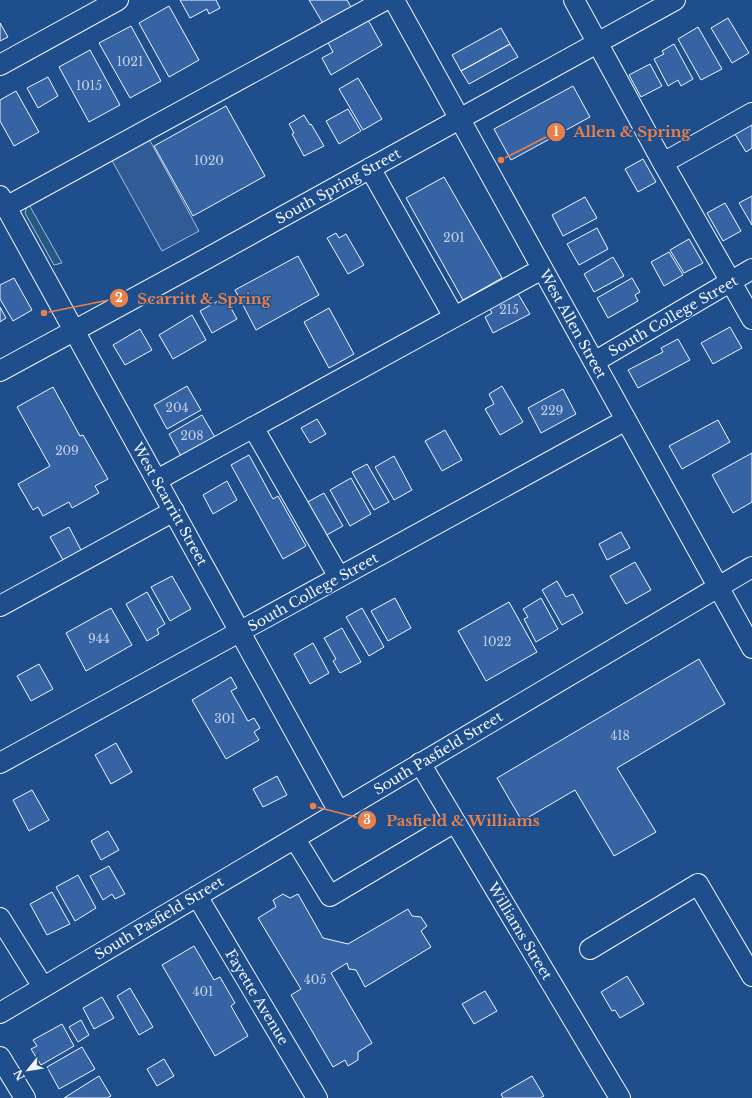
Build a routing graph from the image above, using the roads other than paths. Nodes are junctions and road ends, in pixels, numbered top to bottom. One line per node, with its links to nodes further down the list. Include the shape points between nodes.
1 (118, 0): 6 (street)
2 (574, 0): 5 (street)
3 (675, 0): 5 (street, South Spring Street)
4 (396, 2): 8 (street, West Allen Street); 11 (street)
5 (596, 42): 8 (street, South Spring Street); 9 (street)
6 (0, 65)
7 (752, 113): 9 (street)
8 (459, 118): 10 (street, South Spring Street); 12 (street, West Allen Street)
9 (663, 163): 14 (street)
10 (370, 168): 15 (street); 17 (street, South Spring Street)
11 (3, 202): 17 (street, West Scarritt Street)
12 (542, 269): 15 (street); 18 (street, West Allen Street)
13 (752, 269): 14 (street, South College Street)
14 (731, 282): 16 (street); 18 (street, South College Street)
15 (454, 317): 21 (street)
16 (752, 319)
17 (74, 330): 19 (street, South Spring Street); 22 (street, West Scarritt Street)
18 (594, 362): 20 (street, West Allen Street)
19 (0, 370)
20 (626, 420): 25 (street, South College Street); 26 (street, West Allen Street)
21 (253, 427): 22 (street); 25 (street)
22 (158, 480): 23 (street, West Scarritt Street)
23 (174, 511): 27 (street); 28 (street, West Scarritt Street)
24 (752, 567): 26 (street, South Pasfield Street)
25 (339, 577): 28 (street, South College Street)
26 (718, 587): 29 (street, West Allen Street); 31 (street, South Pasfield Street)
27 (0, 606)
28 (240, 631): 30 (street, South College Street); 32 (street, West Scarritt Street)
29 (752, 648)
30 (0, 763)
31 (420, 763): 32 (street, South Pasfield Street); 33 (street, Williams Street)
32 (339, 812): 34 (street, South Pasfield Street)
33 (455, 822): 34 (street, via 330,896); 44 (street, Williams Street)
34 (295, 839): 35 (street, South Pasfield Street)
35 (197, 896): 39 (street, South Pasfield Street); 43 (street, Fayette Avenue)
36 (0, 918): 39 (street)
37 (590, 949): 38 (street, via 698,884)
38 (752, 976)
39 (43, 987): 40 (street, South Pasfield Street)
40 (0, 1014)
41 (0, 1057): 42 (street)
42 (25, 1098)
43 (317, 1098)
44 (620, 1098)

